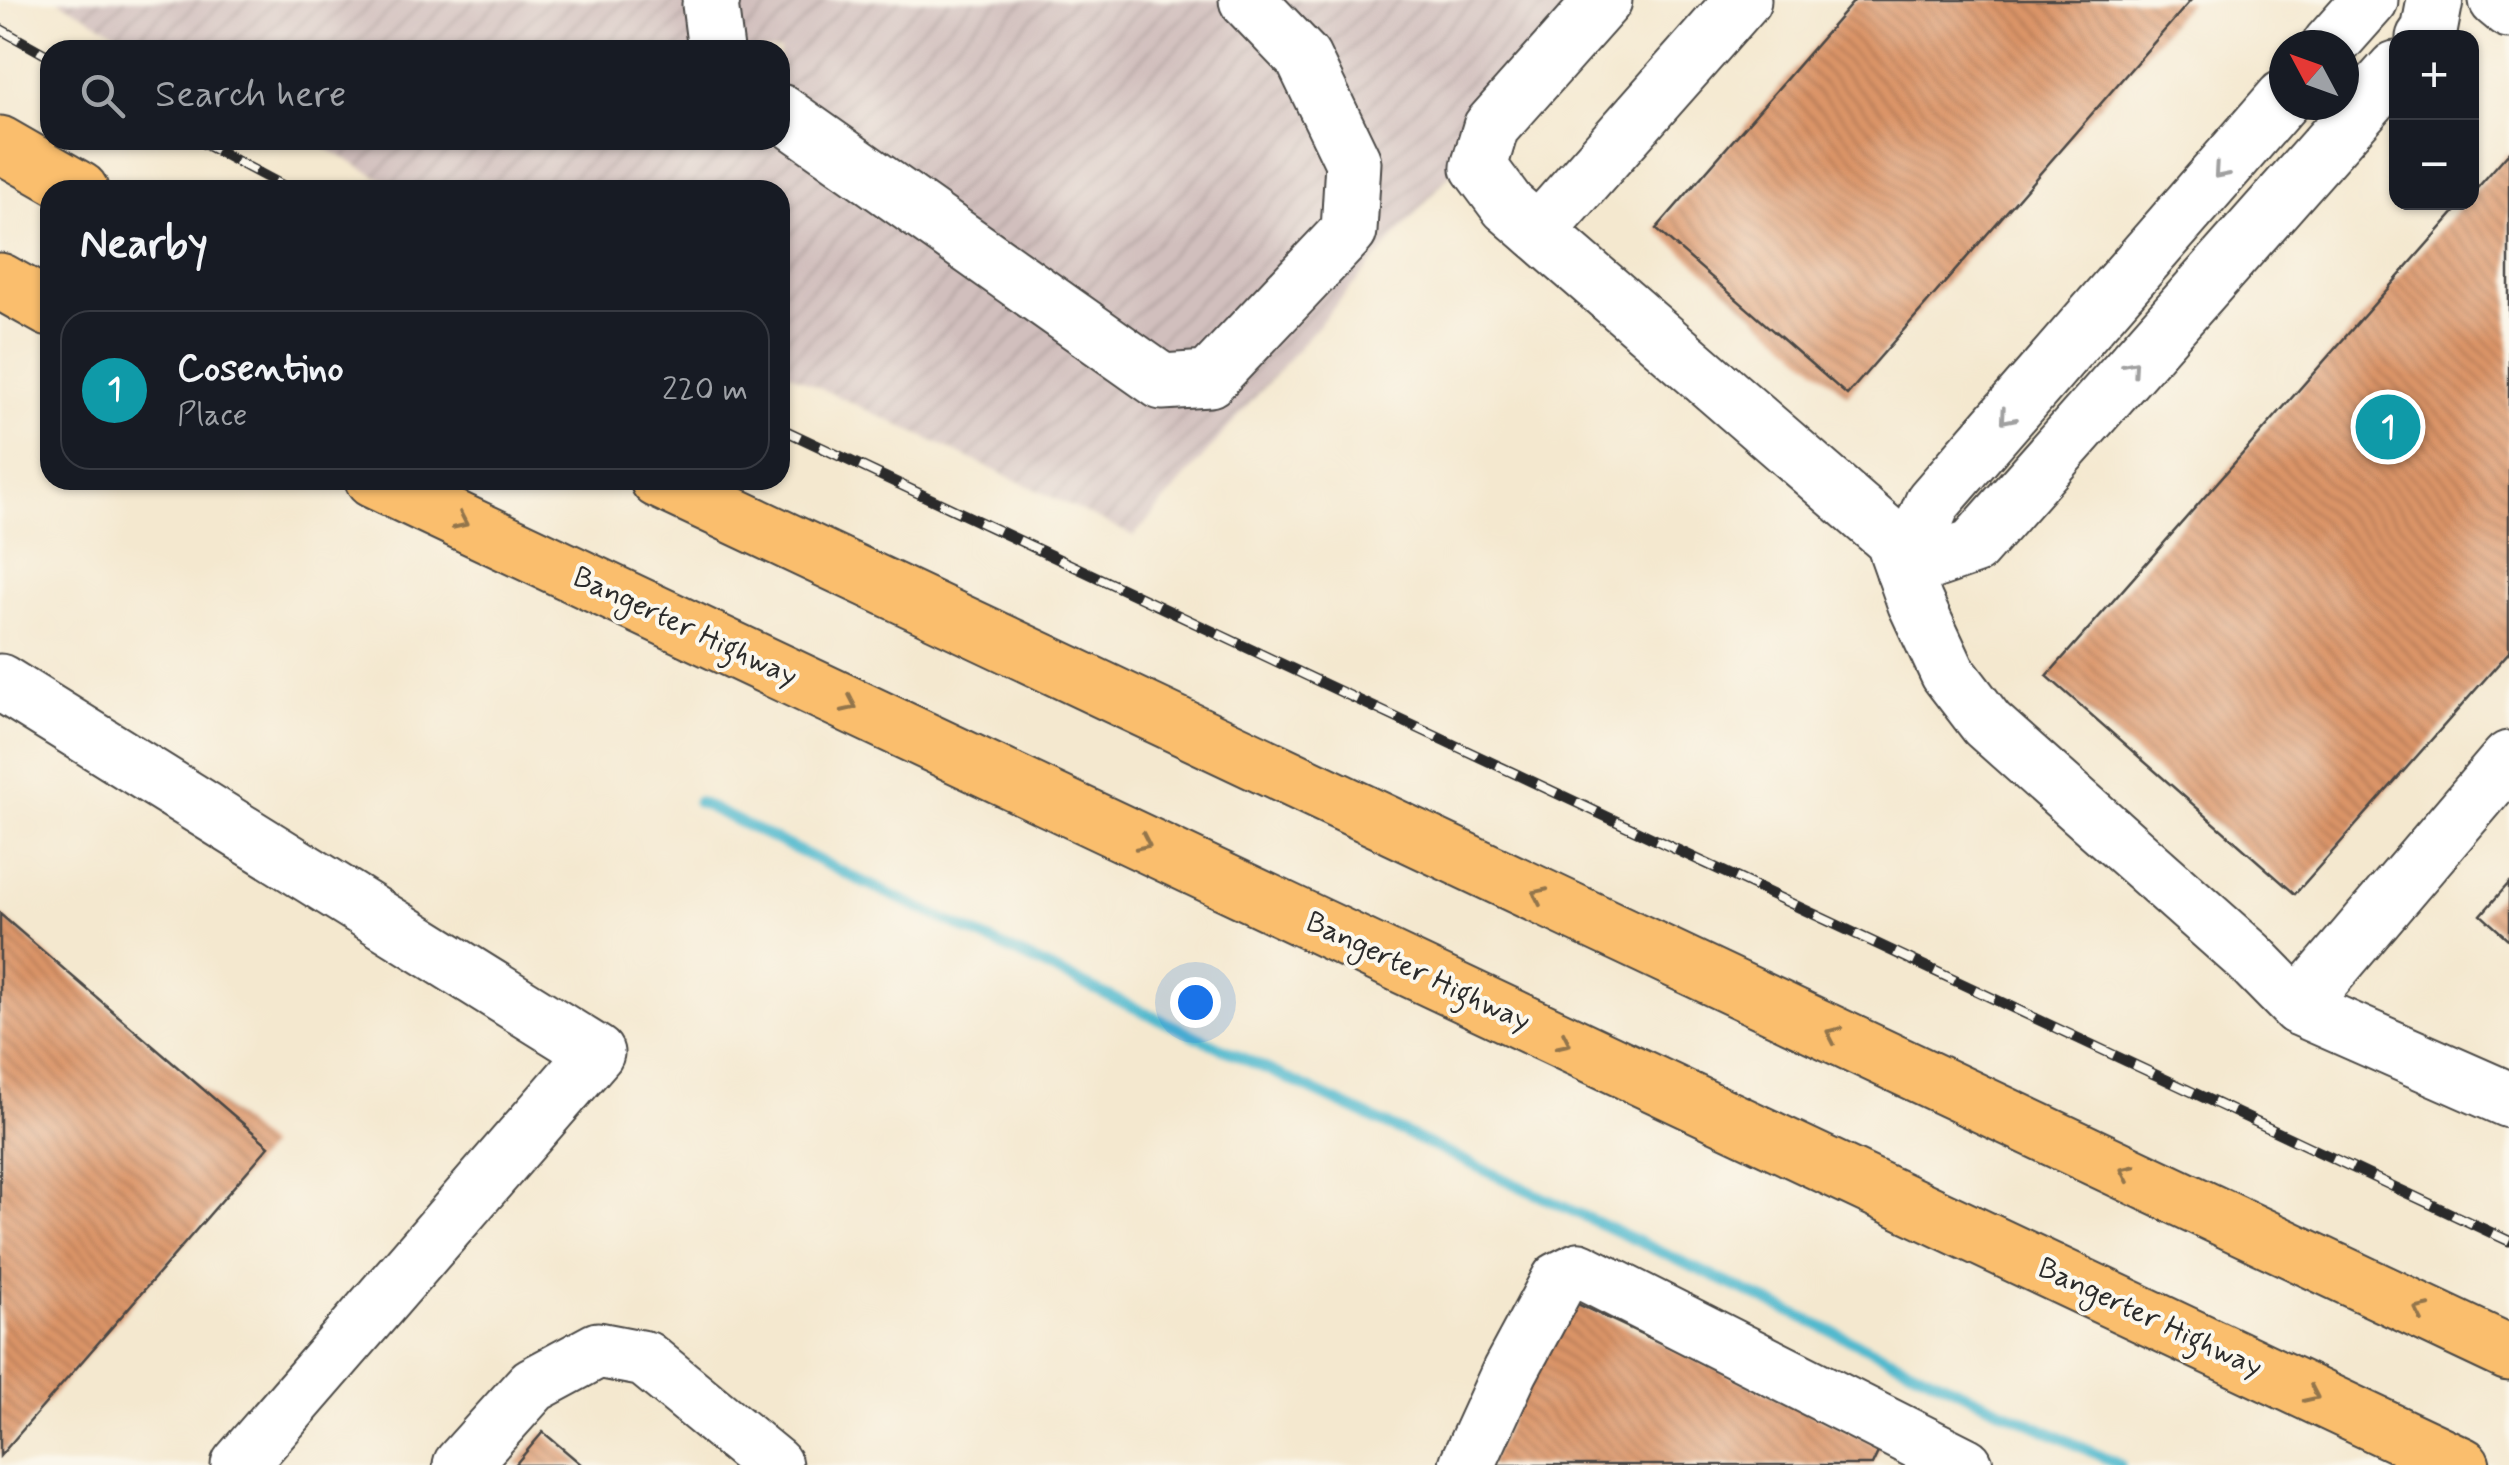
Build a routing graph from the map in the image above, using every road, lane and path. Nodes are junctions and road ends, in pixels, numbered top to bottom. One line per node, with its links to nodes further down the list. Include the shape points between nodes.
1 (712, 0): 11 (lane)
2 (1247, 0): 14 (lane, via 1303,58 1353,162 1349,231 1209,378 1162,382)
3 (1604, 0): 17 (lane, via 1491,127 1479,166 1508,206)
4 (1743, 0): 17 (lane)
5 (2370, 0): 9 (lane)
6 (2434, 0): 10 (lane)
7 (2497, 0): 8 (lane)
8 (2509, 10)
9 (2343, 30)
10 (2429, 30)
11 (715, 40)
12 (2389, 76): 22 (lane, one-way to 12, via 1973,547)
13 (2269, 115): 22 (lane, one-way to 22, via 1933,502)
14 (790, 119)
15 (0, 144): 16 (highway)
16 (63, 180)
17 (1538, 232): 22 (lane, via 1893,540)
18 (0, 280): 19 (highway)
19 (40, 303)
20 (393, 490): 33 (highway, Bangerter Highway, one-way to 33)
21 (679, 490): 27 (highway, one-way to 21)
22 (1904, 571): 25 (lane, via 1948,673 1987,724)
23 (0, 682): 28 (lane, via 596,1053)
24 (2509, 759): 25 (lane)
25 (2298, 1007): 26 (lane)
26 (2509, 1100)
27 (2509, 1353)
28 (239, 1465)
29 (461, 1465): 30 (lane, via 532,1386 598,1350 646,1359)
30 (774, 1465)
31 (1467, 1465): 32 (lane, via 1559,1280 1579,1270)
32 (1965, 1465)
33 (2462, 1465)

